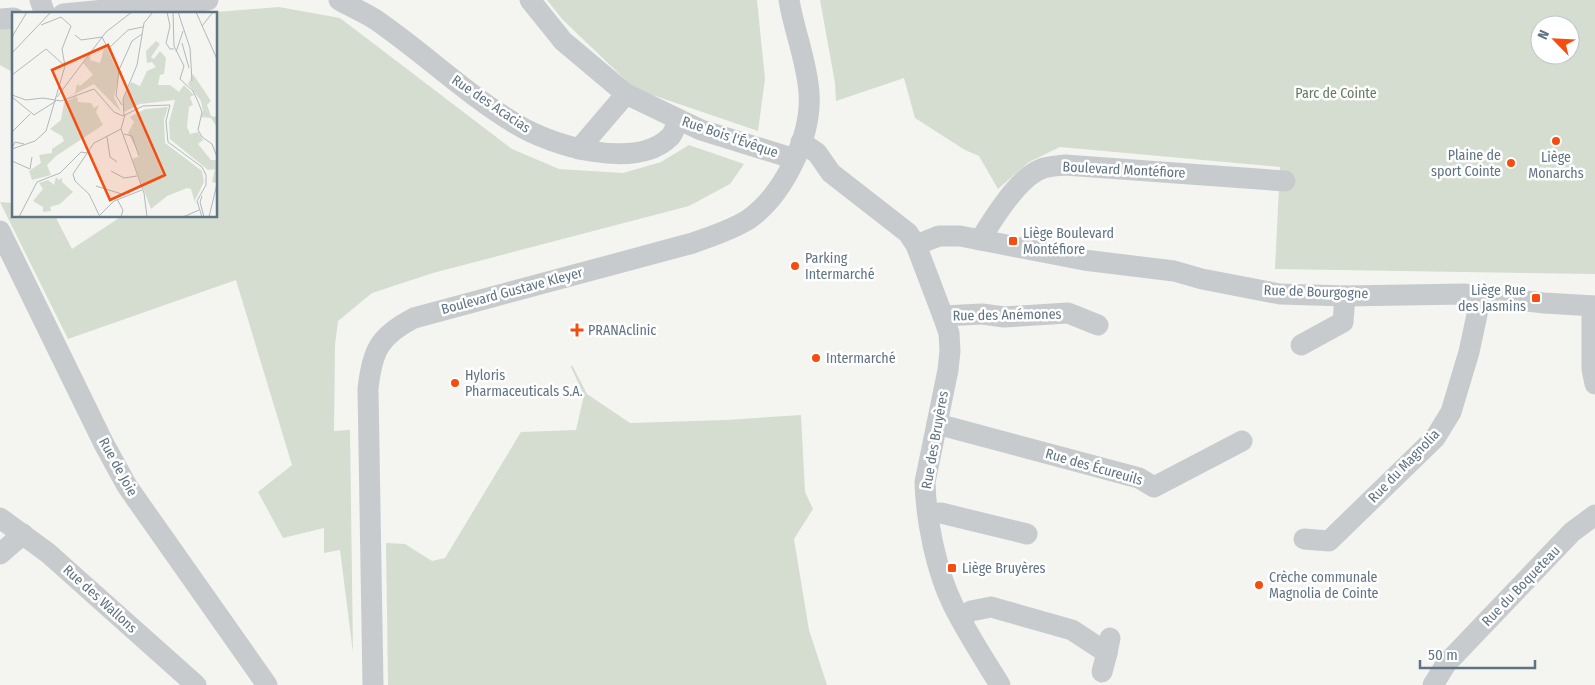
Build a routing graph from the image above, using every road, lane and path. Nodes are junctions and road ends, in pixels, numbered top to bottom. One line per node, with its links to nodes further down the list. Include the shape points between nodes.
1 (40, 0): 6 (street)
2 (208, 0): 7 (street)
3 (339, 0): 10 (street, Rue des Acacias, via 375,19 517,124 547,139)
4 (530, 0): 8 (street, Rue Bois l'Évêque, via 563,41)
5 (789, 0): 11 (street, Boulevard Gustave Kleyer, via 809,94)
6 (44, 12)
7 (84, 12)
8 (626, 94): 9 (street, Rue Bois l'Évêque); 10 (street)
9 (678, 120): 10 (street, Rue des Acacias, via 671,136 652,148 607,154); 11 (street, Rue Bois l'Évêque, via 726,138)
10 (579, 149)
11 (796, 155): 15 (street, via 817,153 831,173 902,228); 36 (street, Boulevard Gustave Kleyer, via 783,182 770,199 749,218 711,236 414,318 398,326 383,340 370,364 368,389)
12 (1285, 181): 14 (street, Boulevard Montéfiore, via 1065,165 1042,168 1026,179 995,215)
13 (0, 231): 35 (street, Rue de Joie, via 127,486)
14 (980, 240): 15 (street, via 939,236); 16 (street, Rue de Bourgogne, via 1084,260 1174,271 1280,294)
15 (916, 245): 19 (street, Rue des Bruyères)
16 (1345, 296): 17 (street, Rue de Bourgogne); 21 (street, via 1343,322)
17 (1481, 296): 18 (street, Rue de Bourgogne); 30 (street, Rue du Magnolia, via 1451,412 1435,438 1330,541)
18 (1593, 306): 22 (street, via 1592,369)
19 (944, 316): 20 (street, Rue des Anémones, via 1068,313); 23 (street, Rue des Bruyères, via 950,351)
20 (1098, 325)
21 (1301, 345)
22 (1595, 384)
23 (937, 424): 24 (street, Rue des Écureuils, via 1139,478 1152,493); 25 (street, Rue des Bruyères, via 925,482)
24 (1242, 441)
25 (928, 514): 29 (street, via 941,513); 32 (street, Rue des Bruyères, via 944,584)
26 (1595, 515): 38 (street, Rue du Boqueteau, via 1572,532 1459,650)
27 (0, 518): 28 (street, Rue des Wallons)
28 (23, 534): 31 (street); 34 (street, Rue des Wallons)
29 (1027, 534)
30 (1304, 539)
31 (0, 554)
32 (961, 618): 33 (street, via 972,611 991,607 1072,630); 37 (street, Rue des Bruyères)
33 (1106, 654)
34 (196, 685)
35 (266, 685)
36 (373, 685)
37 (1000, 685)
38 (1433, 685)

